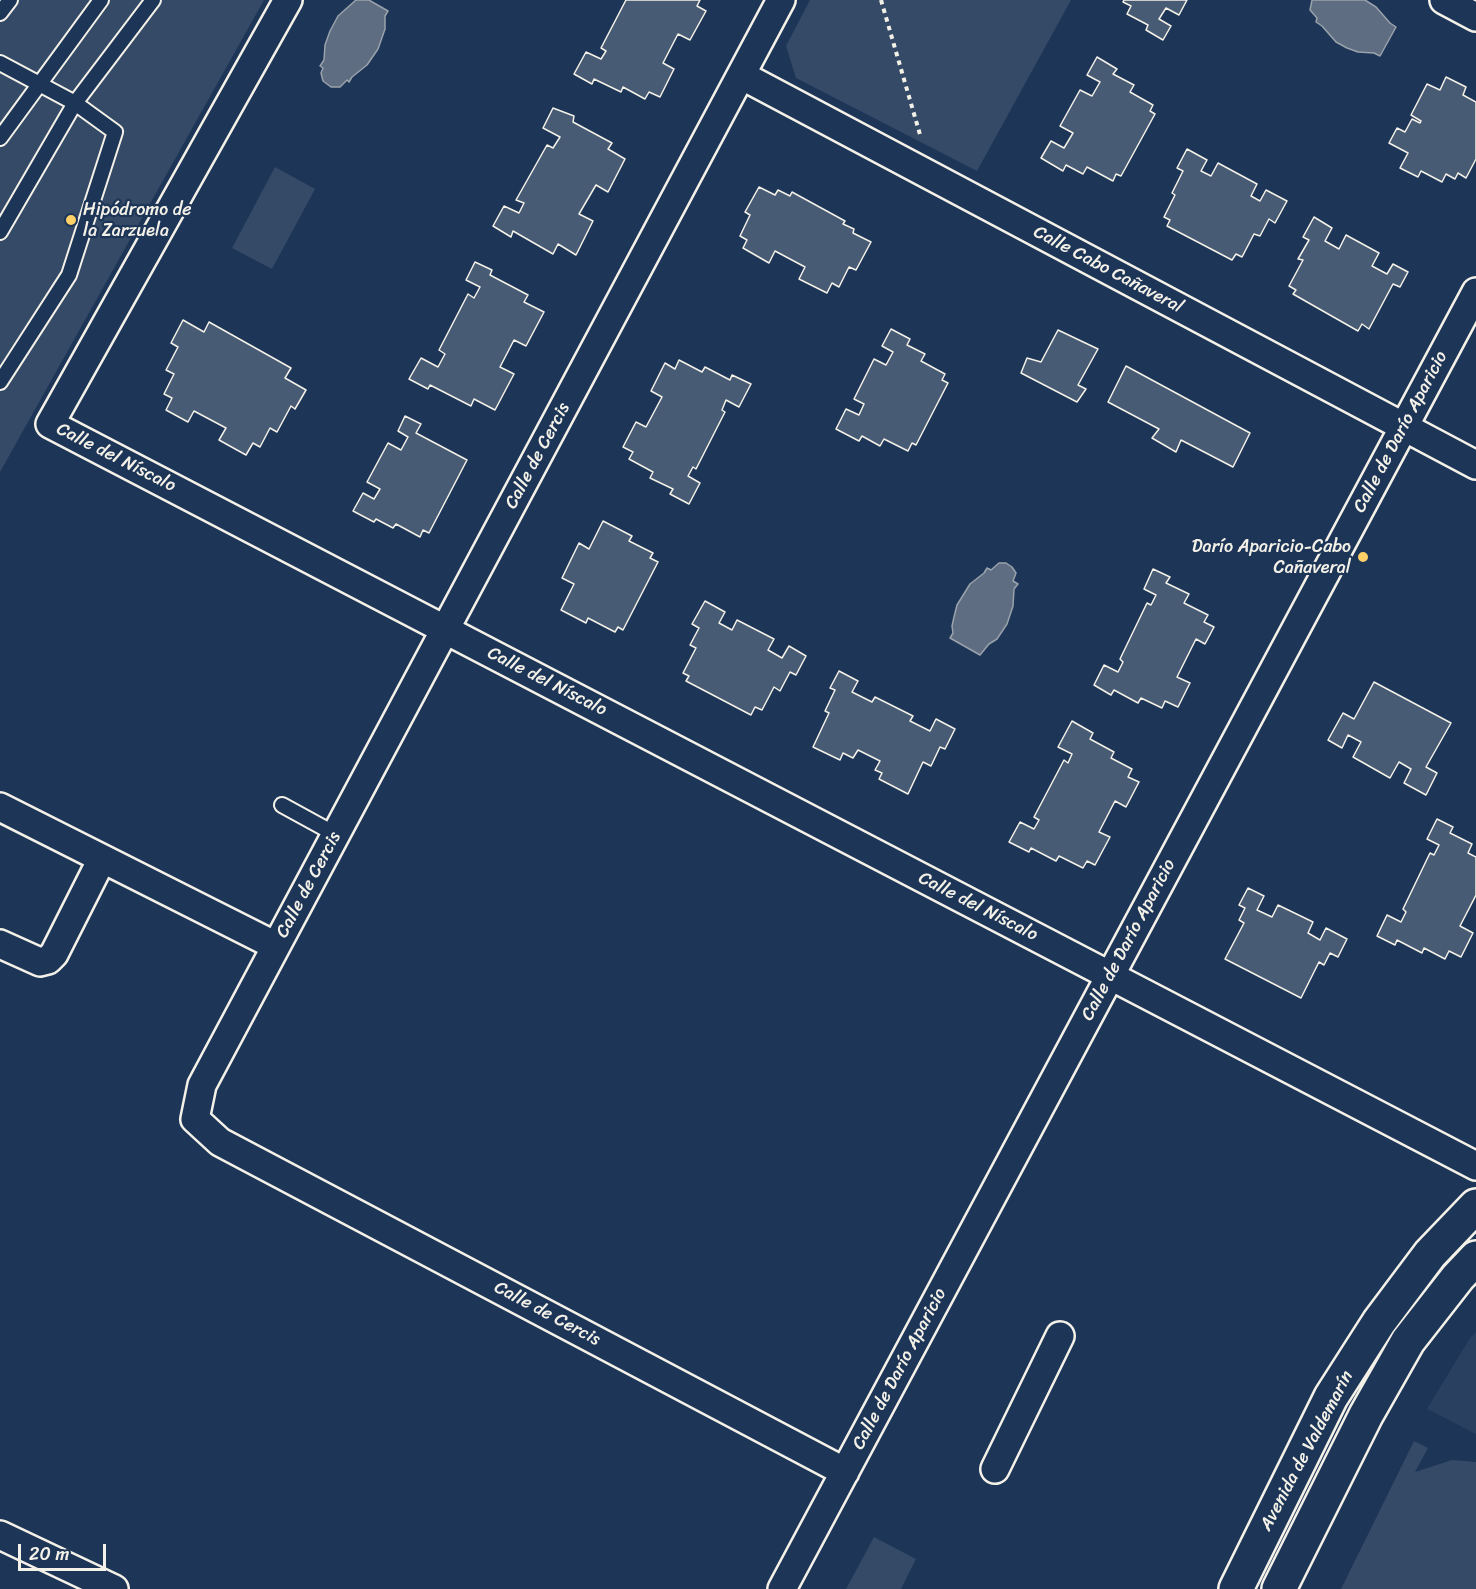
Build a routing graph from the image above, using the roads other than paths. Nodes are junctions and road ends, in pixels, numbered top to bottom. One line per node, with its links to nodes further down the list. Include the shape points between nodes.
1 (10, 0): 7 (lane)
2 (100, 0): 11 (lane)
3 (153, 0): 12 (lane)
4 (288, 0): 19 (street, Calle del Níscalo, via 50,424)
5 (781, 0): 10 (street, Calle de Cercis)
6 (1444, 0): 8 (street)
7 (0, 13)
8 (1476, 17)
9 (0, 63): 11 (lane)
10 (741, 75): 17 (street, Calle Cabo Cañaveral); 19 (street, Calle de Cercis)
11 (40, 84): 12 (lane); 13 (lane)
12 (75, 103): 14 (lane); 16 (lane, via 115,132 69,275)
13 (0, 138)
14 (0, 231)
15 (1476, 292): 17 (street, Calle de Darío Aparicio)
16 (0, 382)
17 (1404, 427): 18 (street, Calle Cabo Cañaveral); 26 (street, Calle de Darío Aparicio)
18 (1476, 465)
19 (445, 629): 22 (street, Calle de Cercis); 26 (street, Calle del Níscalo)
20 (282, 805): 22 (lane)
21 (0, 807): 23 (street)
22 (335, 834): 25 (street, Calle de Cercis)
23 (102, 859): 24 (street, via 48,960 40,963); 25 (street)
24 (0, 944)
25 (276, 946): 32 (street, Calle de Cercis, via 202,1085 195,1119 220,1142)
26 (1110, 975): 27 (street, Calle del Níscalo); 32 (street, Calle de Darío Aparicio)
27 (1476, 1166)
28 (1476, 1206): 36 (street, Avenida de Valdemarín, via 1430,1254 1378,1322 1331,1397)
29 (1476, 1258): 37 (street, Avenida de Valdemarín, via 1408,1341 1366,1415)
30 (1060, 1335): 31 (street)
31 (995, 1469)
32 (845, 1472): 35 (street, Calle de Darío Aparicio)
33 (0, 1535): 34 (street)
34 (114, 1589)
35 (782, 1589)
36 (1236, 1589)
37 (1279, 1589)

